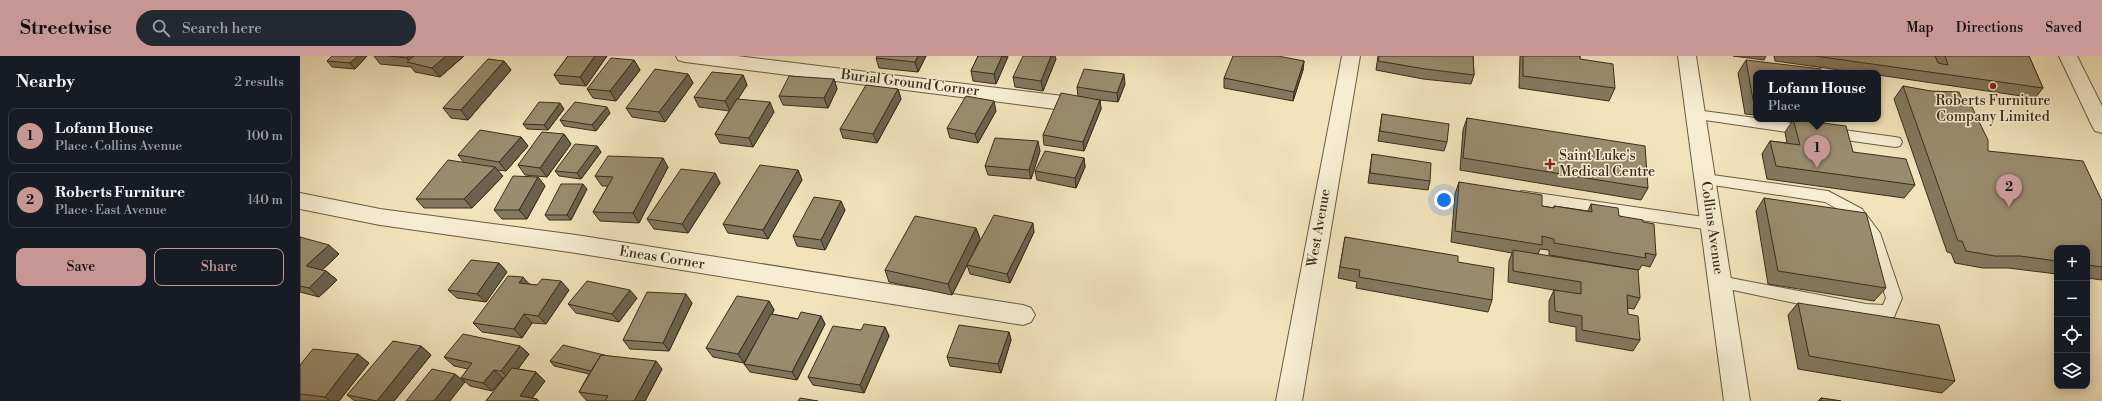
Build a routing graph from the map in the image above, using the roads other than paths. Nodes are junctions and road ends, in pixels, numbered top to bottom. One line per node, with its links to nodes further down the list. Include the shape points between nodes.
1 (685, 56): 5 (street, Burial Ground Corner)
2 (1351, 56): 16 (street, West Avenue)
3 (1687, 56): 7 (street, Collins Avenue)
4 (2068, 56): 8 (street)
5 (746, 59): 6 (street, Burial Ground Corner)
6 (1063, 103)
7 (1696, 115): 9 (lane); 10 (street, Collins Avenue)
8 (2102, 126)
9 (1895, 142)
10 (1705, 179): 13 (street, Collins Avenue); 14 (lane, via 1828,197 1857,213 1872,233 1894,298 1888,312 1866,311)
11 (1508, 194): 13 (lane)
12 (300, 201): 15 (street, Eneas Corner, via 380,217 576,244)
13 (1711, 224): 14 (street, Collins Avenue)
14 (1720, 282): 17 (street, Collins Avenue)
15 (1023, 315)
16 (1289, 401)
17 (1737, 401)

